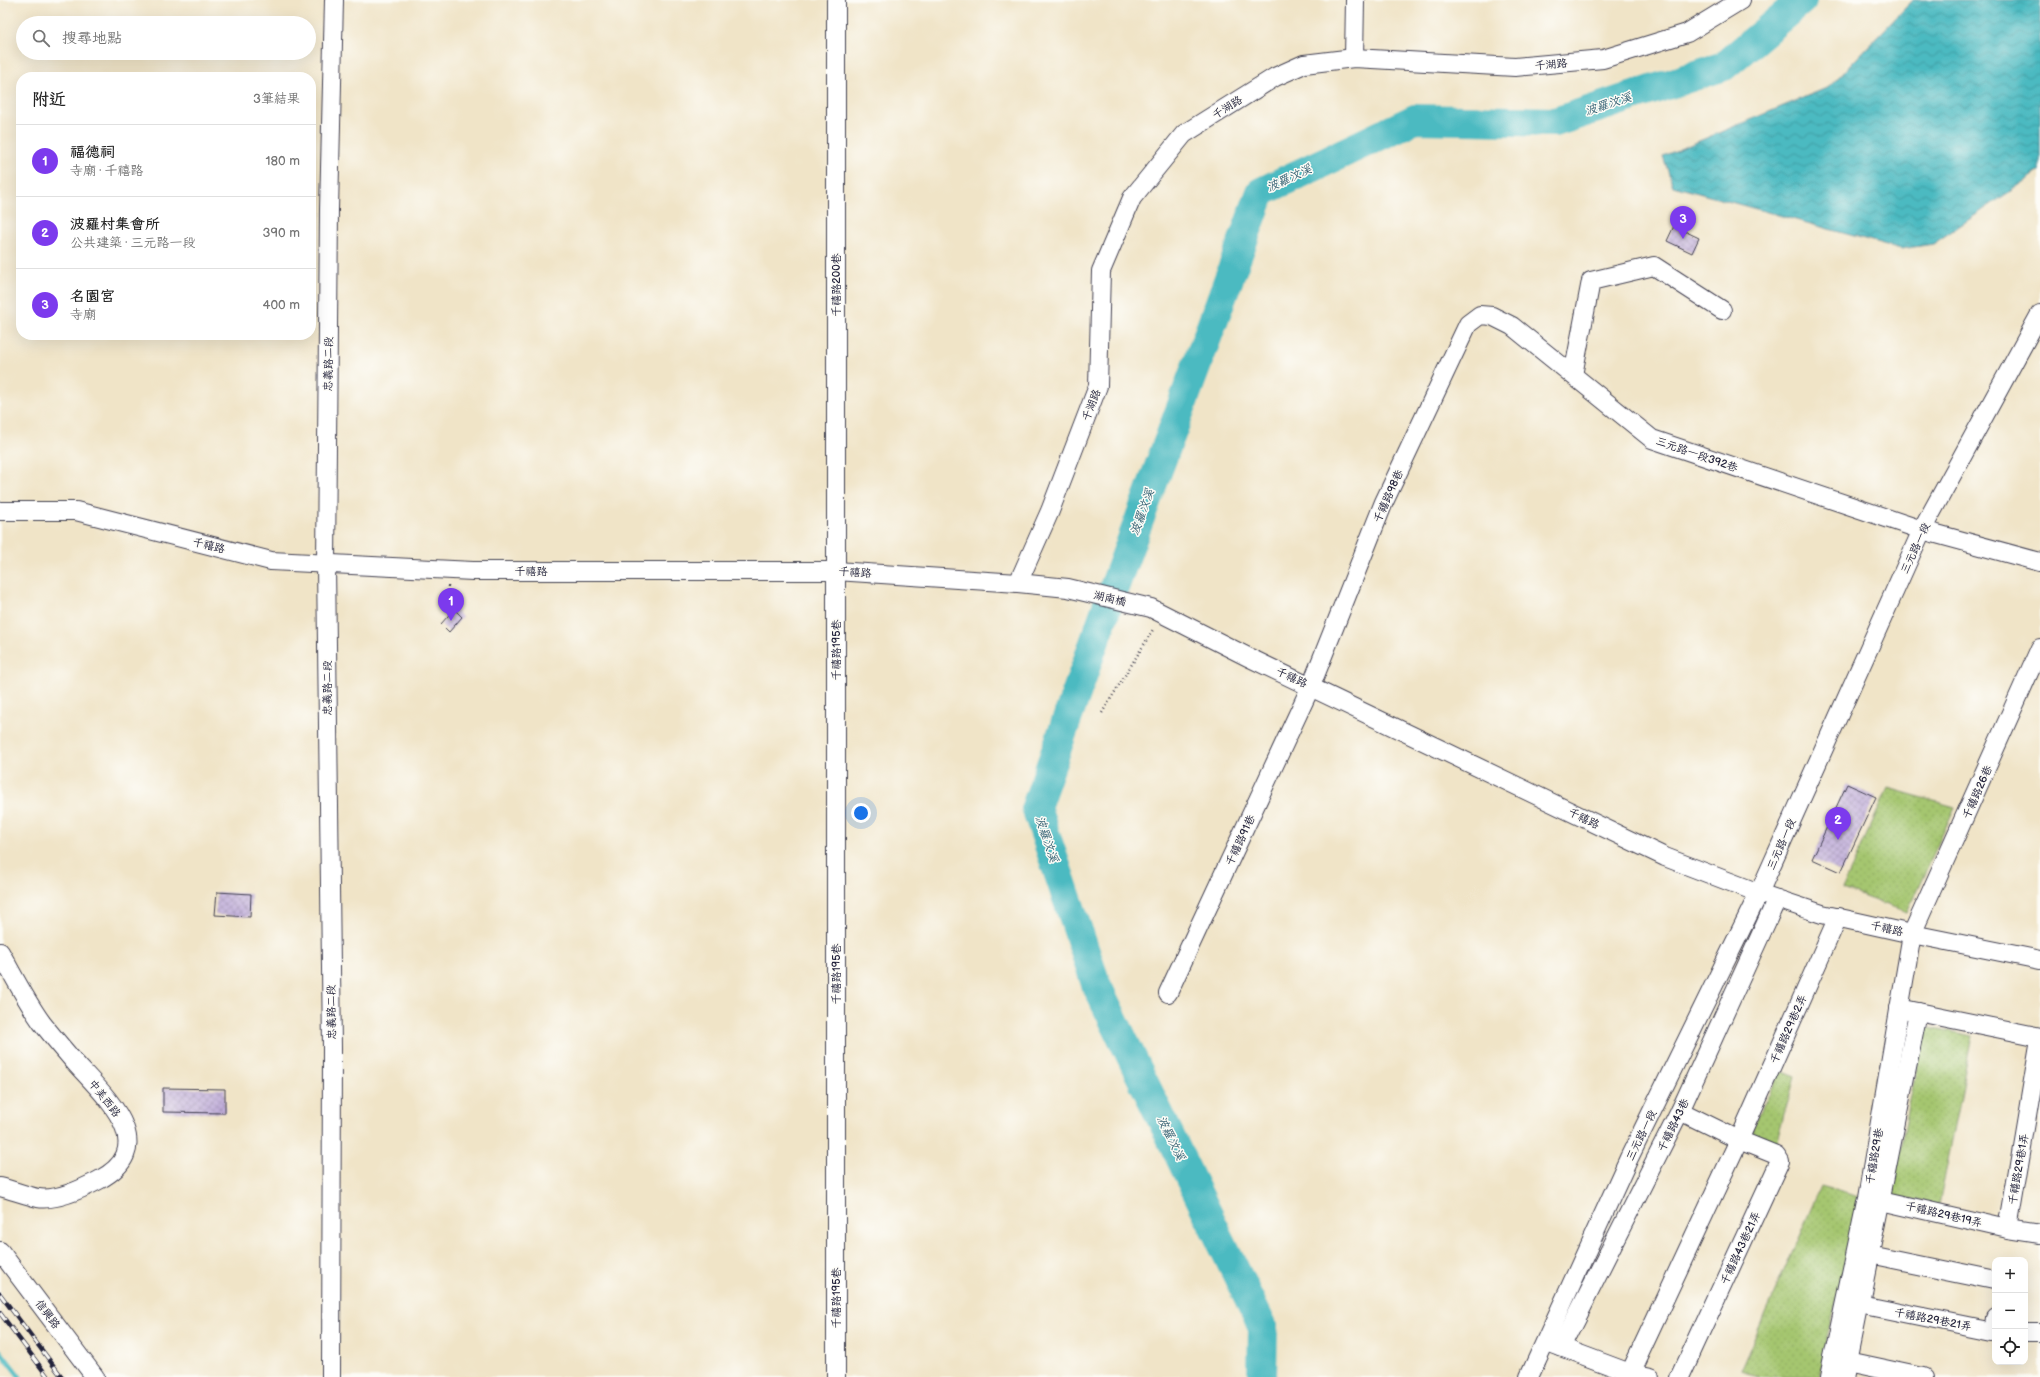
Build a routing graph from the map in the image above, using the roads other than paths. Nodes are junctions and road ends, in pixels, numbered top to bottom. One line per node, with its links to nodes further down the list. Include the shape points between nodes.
1 (334, 0): 13 (street, 忠義路二段, via 329,209)
2 (836, 0): 14 (street, 千禧路200巷)
3 (1355, 0): 5 (street)
4 (1741, 0): 5 (street, 千湖路, via 1687,33 1603,59 1515,67)
5 (1354, 58): 15 (street, 千湖路, via 1304,64 1275,77 1190,130 1132,198 1101,271 1098,386 1050,511)
6 (1722, 310): 9 (street, via 1654,266 1591,281)
7 (2040, 314): 11 (street, 三元路一段)
8 (1480, 315): 9 (street, 三元路一段392巷, via 1492,316 1512,326); 19 (street, 千禧路98巷, via 1468,324 1384,502)
9 (1573, 375): 11 (street, 三元路一段392巷, via 1652,439)
10 (0, 511): 13 (street, 千禧路, via 76,511 271,561)
11 (1922, 530): 12 (street, 三元路一段392巷); 20 (street, 三元路一段)
12 (2040, 562)
13 (326, 564): 14 (street, 千禧路, via 481,571); 47 (street, 忠義路二段, via 332,1048)
14 (836, 570): 15 (street, 千禧路); 48 (street, 千禧路195巷)
15 (1018, 583): 16 (street, 千禧路)
16 (1068, 588): 17 (street, 湖南橋)
17 (1157, 611): 19 (street, 千禧路)
18 (2040, 648): 23 (street, 千禧路26巷)
19 (1311, 686): 20 (street, 千禧路, via 1665,857); 26 (street, 千禧路91巷)
20 (1759, 893): 21 (street, 千禧路); 43 (street, 三元路一段, via 1629,1158)
21 (1777, 899): 22 (street, 千禧路); 30 (street, 千禧路43巷)
22 (1838, 917): 23 (street, 千禧路); 31 (street, 千禧路29巷2弄)
23 (1912, 934): 25 (street, 千禧路); 27 (street, 千禧路29巷)
24 (0, 952): 32 (street, 中美西路, via 41,1022 107,1097 124,1122 127,1142 126,1155 120,1166 94,1183 64,1195 39,1198)
25 (2040, 960)
26 (1168, 993)
27 (1899, 1008): 28 (street, 千禧路29巷1弄); 52 (street, 千禧路29巷, via 1867,1198)
28 (1918, 1012): 29 (street, 千禧路29巷1弄); 33 (street)
29 (2040, 1038): 34 (street, 千禧路29巷1弄)
30 (1680, 1111): 31 (street, 千禧路43巷21弄); 43 (street, 千禧路43巷)
31 (1738, 1140): 45 (street); 51 (street, 千禧路43巷21弄, via 1776,1155 1780,1162)
32 (0, 1187)
33 (1880, 1200): 34 (street, 千禧路29巷19弄); 37 (street)
34 (2008, 1229): 35 (street, 千禧路29巷19弄)
35 (2040, 1234)
36 (0, 1251): 46 (street, 信興路)
37 (1869, 1255): 38 (street); 39 (street)
38 (1992, 1280)
39 (1860, 1304): 40 (street, 千禧路29巷21弄); 44 (street)
40 (1992, 1326)
41 (2028, 1333): 42 (street)
42 (2040, 1333)
43 (1553, 1344): 45 (street); 49 (street, 三元路一段)
44 (1846, 1369): 53 (street)
45 (1630, 1373): 50 (street)
46 (95, 1377)
47 (331, 1377)
48 (836, 1377)
49 (1529, 1377)
50 (1649, 1377)
51 (1680, 1377)
52 (1829, 1377)
53 (1922, 1377)

